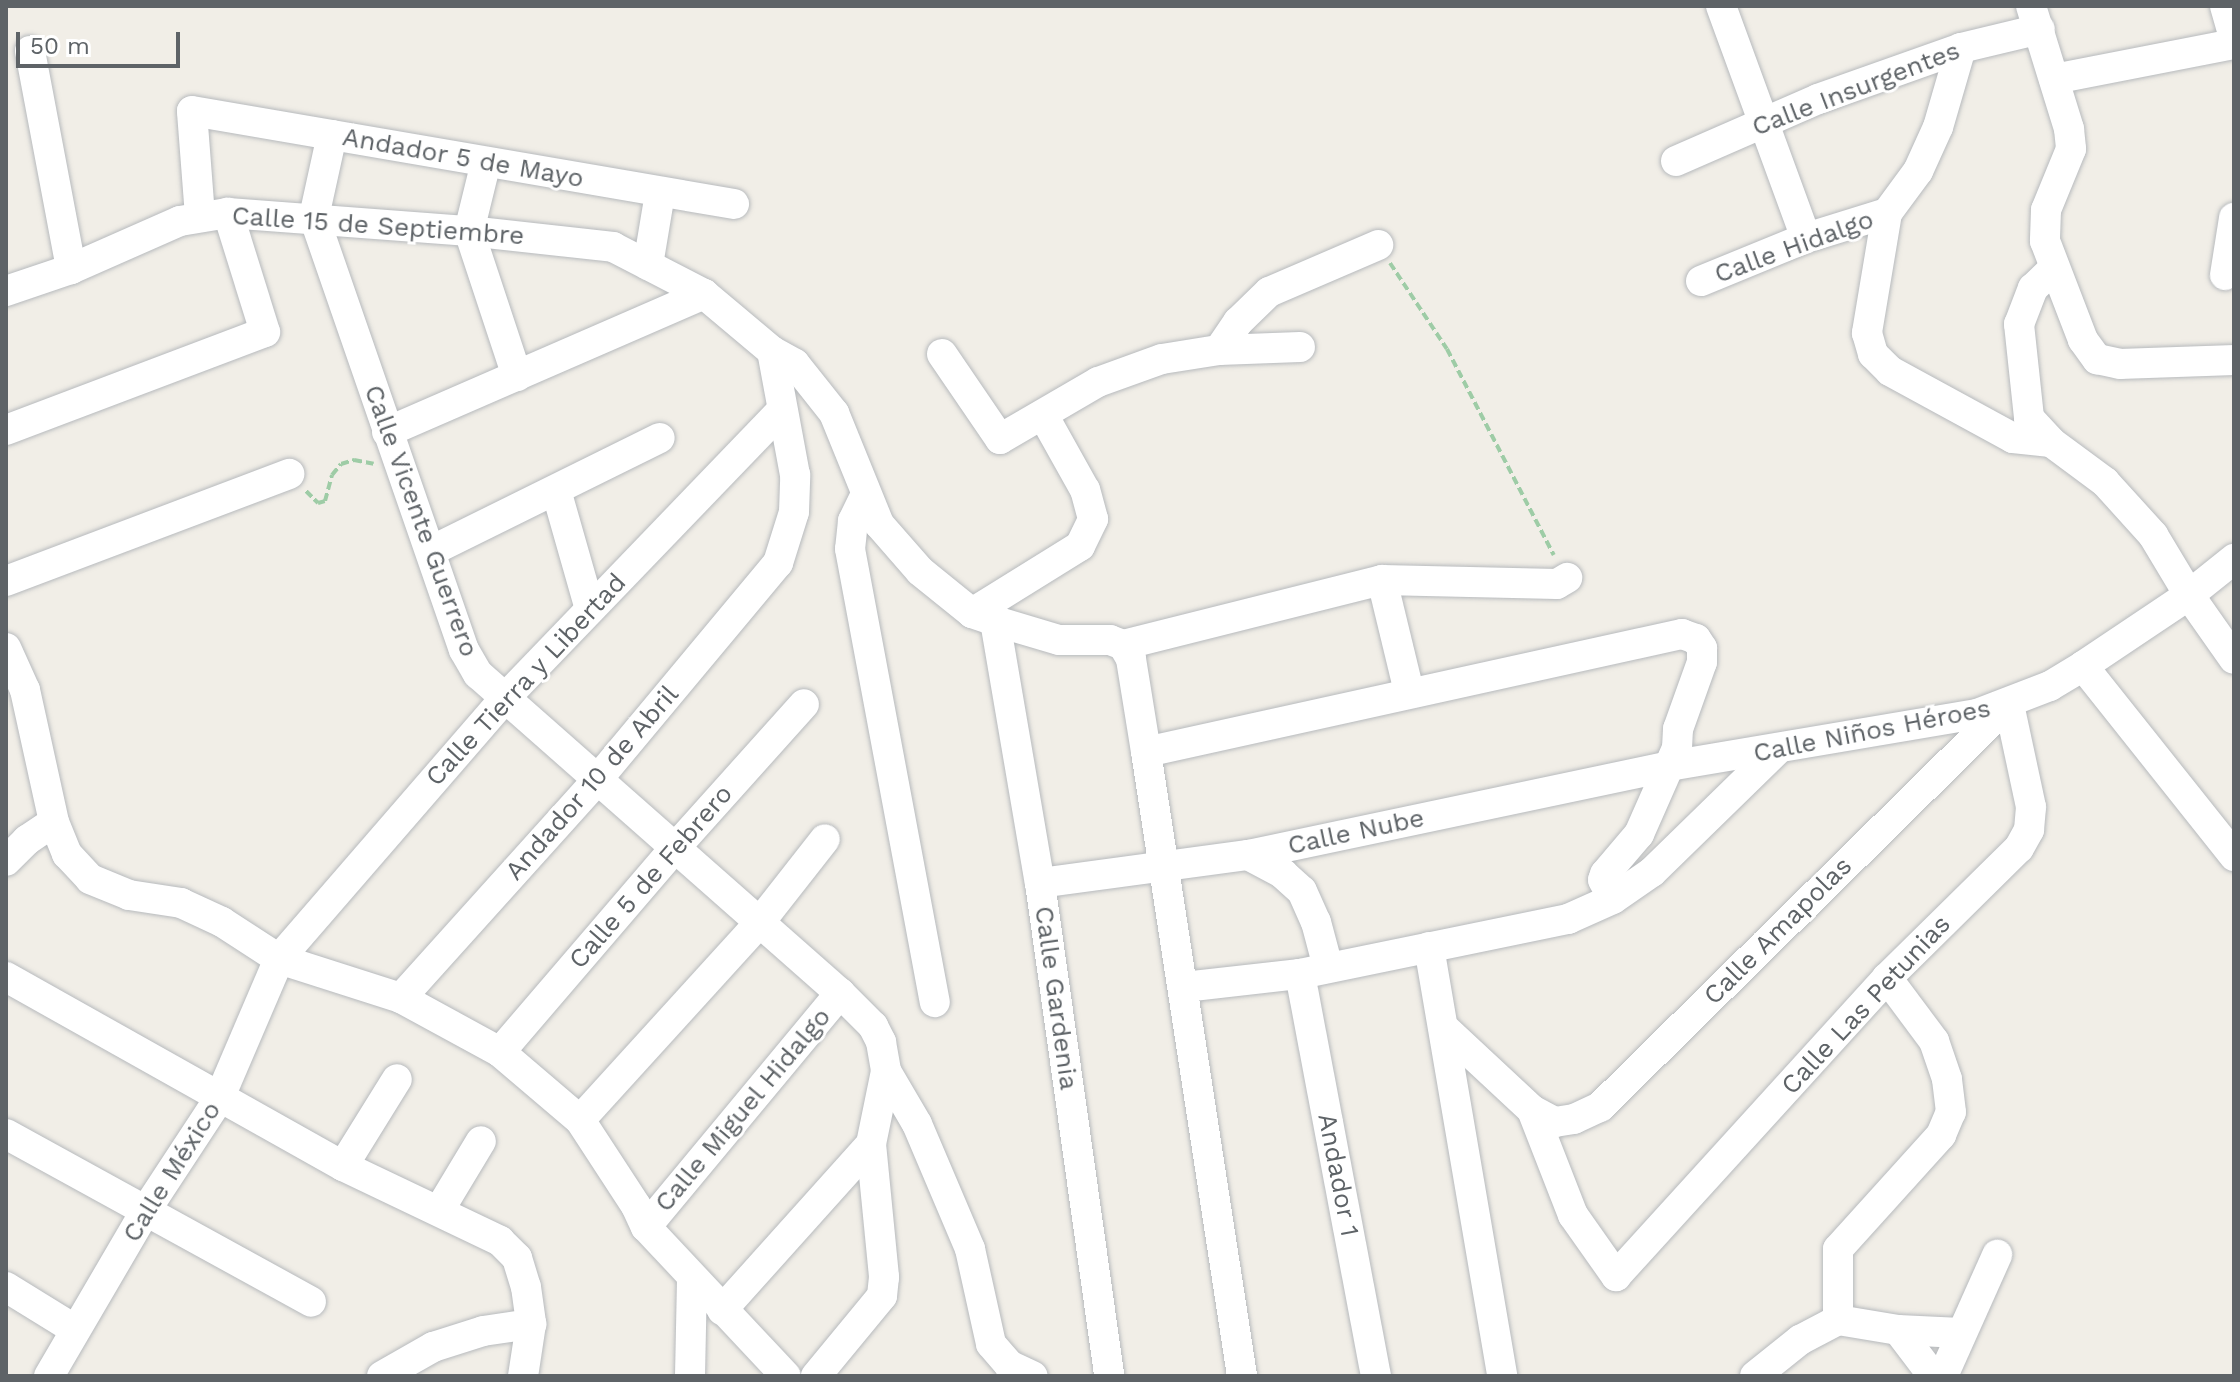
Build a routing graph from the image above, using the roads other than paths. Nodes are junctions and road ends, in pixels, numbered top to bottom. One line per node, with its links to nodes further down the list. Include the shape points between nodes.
1 (1721, 6): 9 (street)
2 (2225, 6): 4 (street)
3 (2036, 17): 6 (street, Calle Insurgentes); 8 (street)
4 (2234, 37)
5 (2234, 44): 8 (street)
6 (1961, 48): 9 (street, Calle Insurgentes); 15 (street, via 1933,138 1918,171)
7 (30, 51): 23 (street)
8 (2054, 79): 24 (street, via 2071,149 2046,210 2045,241)
9 (1764, 121): 11 (street, Calle Insurgentes); 20 (street)
10 (332, 135): 12 (street, Andador 5 de Mayo); 16 (street, Andador 5 de Mayo, via 192,111); 17 (street)
11 (1676, 161)
12 (486, 162): 13 (street, Andador 5 de Mayo); 19 (street)
13 (660, 193): 14 (street, Andador 5 de Mayo); 22 (street)
14 (734, 204)
15 (1887, 213): 20 (street, Calle Hidalgo); 40 (street, via 1867,333 1873,354 1890,371 2013,438)
16 (214, 214): 17 (street, Calle 15 de Septiembre); 23 (street, Calle 15 de Septiembre); 37 (street, via 265,332)
17 (314, 217): 19 (street, Calle 15 de Septiembre); 38 (street, Calle Vicente Guerrero)
18 (2234, 218): 25 (street)
19 (469, 231): 22 (street, Calle 15 de Septiembre, via 613,247); 34 (street)
20 (1806, 238): 26 (street, Calle Hidalgo)
21 (1378, 245): 30 (street, via 1269,292)
22 (648, 265): 28 (street, Calle 15 de Septiembre)
23 (71, 269): 27 (street, Calle 15 de Septiembre)
24 (2053, 269): 33 (street, via 2083,340 2097,359 2120,364); 40 (street, via 2033,288 2019,324 2029,418)
25 (2225, 275)
26 (1701, 281)
27 (6, 291)
28 (704, 294): 31 (street, Calle 15 de Septiembre); 34 (street)
29 (1300, 347): 30 (street)
30 (1219, 350): 36 (street, via 1162,359 1111,378)
31 (772, 351): 35 (street); 43 (street, Calle 15 de Septiembre, via 795,364 834,413)
32 (942, 354): 36 (street, via 1000,439)
33 (2234, 360)
34 (517, 376): 38 (street)
35 (782, 410): 50 (street, Calle Tierra y Libertad); 63 (street, Andador 10 de Abril, via 794,512 778,563)
36 (1043, 415): 51 (street, via 1085,490 1093,519 1080,546)
37 (6, 430)
38 (387, 432): 44 (street, Calle Vicente Guerrero)
39 (660, 438): 42 (street)
40 (2051, 442): 49 (street, via 2115,492 2153,535)
41 (289, 474): 48 (street)
42 (556, 490): 44 (street); 50 (street)
43 (866, 494): 51 (street, Calle 15 de Septiembre, via 879,524 920,571); 82 (street, via 853,521 850,549)
44 (431, 551): 57 (street, Calle Vicente Guerrero, via 464,650 478,674)
45 (2234, 559): 49 (street, Calle Niños Héroes)
46 (1567, 578): 47 (street, via 1557,584)
47 (1382, 580): 52 (street); 56 (street)
48 (6, 581)
49 (2189, 595): 54 (street); 55 (street, Calle Niños Héroes)
50 (590, 609): 57 (street, Calle Tierra y Libertad)
51 (984, 617): 52 (street, via 1059,640); 71 (street, Calle Gardenia)
52 (1123, 645): 61 (street, via 1131,659)
53 (6, 648): 64 (street, via 25,690)
54 (2234, 659)
55 (2083, 666): 59 (street, Calle Niños Héroes); 68 (street)
56 (1409, 692): 61 (street); 62 (street, via 1682,634 1696,639 1702,662)
57 (504, 699): 63 (street, Calle Vicente Guerrero); 75 (street, Calle Tierra y Libertad)
58 (804, 704): 66 (street, Calle 5 de Febrero)
59 (2009, 704): 60 (street, Calle Niños Héroes); 78 (street, Calle Las Petunias, via 2031,807 2029,830 2019,848); 88 (street, Calle Amapolas, via 1600,1107 1555,1122)
60 (1776, 751): 62 (street, Calle Niños Héroes); 72 (street, via 1652,872)
61 (1146, 752): 70 (street)
62 (1669, 766): 67 (street, Calle Nube); 72 (street, via 1639,834 1605,874)
63 (597, 780): 66 (street, Calle Vicente Guerrero); 81 (street, Andador 10 de Abril)
64 (54, 822): 69 (street); 75 (street, via 67,854 90,879 129,895 181,903)
65 (825, 839): 73 (street)
66 (675, 848): 73 (street, Calle Vicente Guerrero); 84 (street, Calle 5 de Febrero)
67 (1248, 855): 70 (street, Calle Nube); 76 (street, Andador 1, via 1302,891 1316,922)
68 (2234, 856)
69 (6, 861)
70 (1163, 864): 71 (street, Calle Nube); 79 (street)
71 (1040, 883): 114 (street, Calle Gardenia)
72 (1613, 899): 74 (street, via 1568,919)
73 (760, 922): 80 (street, Calle Vicente Guerrero); 89 (street)
74 (1429, 947): 76 (street); 83 (street)
75 (279, 959): 81 (street); 87 (street, Calle México)
76 (1314, 970): 79 (street); 116 (street, Andador 1)
77 (6, 977): 87 (street)
78 (1887, 978): 88 (street, Calle Las Petunias, via 1616,1276 1573,1215); 102 (street, via 1934,1041 1951,1112 1941,1135 1838,1249)
79 (1184, 987): 115 (street)
80 (840, 993): 85 (street, Calle Vicente Guerrero, via 873,1026); 96 (street, Calle Miguel Hidalgo)
81 (401, 998): 84 (street)
82 (935, 1002)
83 (1444, 1028): 88 (street); 117 (street)
84 (500, 1052): 89 (street)
85 (886, 1071): 92 (street); 113 (street, via 917,1124 970,1249 991,1344 1009,1365)
86 (397, 1079): 93 (street)
87 (219, 1099): 93 (street); 95 (street, Calle México)
88 (1532, 1110)
89 (580, 1120): 96 (street)
90 (6, 1134): 95 (street)
91 (481, 1141): 94 (street)
92 (871, 1144): 101 (street); 112 (street, via 882,1296)
93 (343, 1166): 94 (street)
94 (440, 1209): 103 (street, via 500,1241 517,1258)
95 (146, 1210): 100 (street); 104 (street, Calle México)
96 (646, 1227): 98 (street)
97 (1997, 1255): 106 (street)
98 (692, 1279): 101 (street); 110 (street)
99 (6, 1287): 104 (street)
100 (311, 1302)
101 (722, 1310): 111 (street)
102 (1838, 1320): 105 (street); 118 (street, via 1800,1340)
103 (531, 1324): 108 (street, via 483,1331 433,1347); 109 (street)
104 (74, 1329): 107 (street, Calle México)
105 (1898, 1330): 106 (street); 119 (street)
106 (1961, 1333): 120 (street)
107 (49, 1376)
108 (382, 1376)
109 (523, 1376)
110 (690, 1376)
111 (786, 1376)
112 (816, 1376)
113 (1033, 1376)
114 (1109, 1376)
115 (1242, 1376)
116 (1376, 1376)
117 (1502, 1376)
118 (1755, 1376)
119 (1933, 1376)
120 (1943, 1376)

